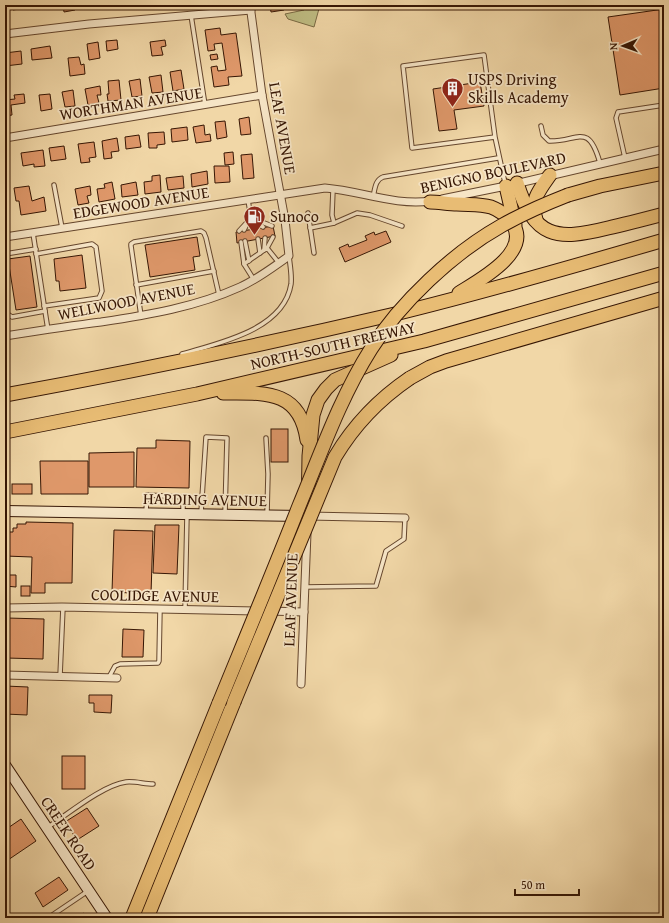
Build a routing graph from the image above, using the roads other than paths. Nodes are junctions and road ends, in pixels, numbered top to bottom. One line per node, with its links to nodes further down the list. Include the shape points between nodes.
1 (250, 8): 2 (street); 4 (street, LEAF AVENUE)
2 (191, 16): 3 (street); 5 (lane)
3 (5, 34)
4 (262, 95): 5 (street, WORTHMAN AVENUE); 19 (street, LEAF AVENUE)
5 (205, 105): 9 (street, WORTHMAN AVENUE)
6 (664, 105): 12 (lane, via 618,112 616,118)
7 (541, 126): 13 (lane, via 543,135 549,141 579,136 588,139)
8 (495, 137): 8 (lane, via 412,148 403,66 484,55); 11 (lane)
9 (5, 138)
10 (664, 148): 12 (street, BENIGNO BOULEVARD)
11 (498, 158): 17 (lane); 20 (lane, via 379,178)
12 (625, 158): 13 (street, BENIGNO BOULEVARD)
13 (600, 163): 15 (street, BENIGNO BOULEVARD)
14 (664, 173): 103 (highway, bridge, via 600,186 568,196 534,209 495,229 446,265 399,312 377,340 356,374 334,422)
15 (550, 175): 17 (street, BENIGNO BOULEVARD); 27 (highway, via 534,201)
16 (54, 185): 31 (lane)
17 (511, 185): 22 (street, BENIGNO BOULEVARD); 27 (highway); 34 (highway)
18 (333, 188): 19 (street, BENIGNO BOULEVARD); 20 (street, BENIGNO BOULEVARD); 26 (lane)
19 (280, 196): 21 (street, EDGEWOOD AVENUE); 51 (street, LEAF AVENUE)
20 (373, 197): 22 (street, BENIGNO BOULEVARD, via 398,202)
21 (248, 200): 25 (lane); 31 (street, EDGEWOOD AVENUE)
22 (430, 202): 34 (highway, via 490,207 504,214)
23 (308, 213): 33 (lane)
24 (664, 214): 27 (highway, via 579,235 560,235 546,230)
25 (251, 218): 28 (lane); 30 (lane); 32 (lane); 35 (lane); 36 (lane)
26 (334, 222): 29 (lane, via 361,213); 33 (lane)
27 (537, 223)
28 (272, 226)
29 (402, 226)
30 (263, 227)
31 (62, 228): 37 (street, EDGEWOOD AVENUE)
32 (256, 228)
33 (310, 228): 48 (lane)
34 (515, 228): 61 (highway, via 516,243 506,260)
35 (244, 230)
36 (239, 231)
37 (33, 233): 38 (street, EDGEWOOD AVENUE); 45 (lane)
38 (5, 237)
39 (273, 237): 46 (lane)
40 (265, 238): 46 (lane)
41 (258, 239): 47 (lane)
42 (664, 240): 61 (highway, NORTH-SOUTH FREEWAY)
43 (245, 241): 52 (lane)
44 (241, 242): 54 (lane)
45 (36, 249): 49 (lane); 50 (lane)
46 (266, 249): 47 (lane); 53 (lane)
47 (260, 253): 52 (lane)
48 (314, 253)
49 (5, 254)
50 (36, 254): 63 (lane); 63 (lane, via 92,244 96,247 102,291 99,298)
51 (289, 256): 53 (street, WELLWOOD AVENUE); 69 (lane, via 291,285 282,306 271,318 232,339)
52 (248, 261): 54 (lane)
53 (279, 263): 57 (street, WELLWOOD AVENUE)
54 (244, 264): 57 (lane)
55 (214, 271): 58 (lane); 58 (lane, via 206,238 200,231 134,242 131,246); 59 (lane)
56 (664, 273): 68 (highway, NORTH-SOUTH FREEWAY)
57 (254, 280): 59 (street, WELLWOOD AVENUE)
58 (136, 285): 65 (lane)
59 (219, 295): 65 (street, WELLWOOD AVENUE)
60 (664, 298): 100 (highway, bridge, via 430,367 386,395 362,419 335,458)
61 (445, 301): 71 (highway, NORTH-SOUTH FREEWAY)
62 (5, 303): 64 (lane, via 6,313 12,317)
63 (44, 306): 64 (lane)
64 (45, 311): 66 (lane)
65 (141, 316): 66 (street, WELLWOOD AVENUE)
66 (48, 330): 67 (street, WELLWOOD AVENUE)
67 (5, 336)
68 (424, 341): 72 (highway, NORTH-SOUTH FREEWAY); 76 (highway, via 330,383 315,407)
69 (180, 355)
70 (166, 359): 71 (lane)
71 (114, 375): 73 (highway, NORTH-SOUTH FREEWAY)
72 (197, 394): 74 (highway, NORTH-SOUTH FREEWAY); 76 (highway, via 264,393 283,399 294,408 302,420)
73 (5, 395)
74 (5, 432)
75 (266, 438): 82 (lane)
76 (309, 456): 83 (highway)
77 (5, 511): 78 (main road, HARDING AVENUE)
78 (146, 513): 79 (main road, HARDING AVENUE); 79 (lane, via 147,495 183,497)
79 (185, 514): 80 (main road, HARDING AVENUE); 89 (lane)
80 (201, 514): 81 (main road, HARDING AVENUE); 81 (lane, via 206,437 227,438)
81 (224, 515): 82 (main road, HARDING AVENUE)
82 (266, 516): 83 (main road, HARDING AVENUE)
83 (308, 516): 84 (street, HARDING AVENUE); 85 (street, LEAF AVENUE)
84 (405, 518): 85 (lane, via 404,539 386,551 376,586)
85 (305, 587): 90 (street, LEAF AVENUE)
86 (63, 607): 87 (street, COOLIDGE AVENUE); 88 (street, COOLIDGE AVENUE); 92 (lane)
87 (5, 608)
88 (160, 609): 89 (street, COOLIDGE AVENUE); 93 (lane, via 160,661 120,664 115,666)
89 (185, 609): 90 (street, COOLIDGE AVENUE)
90 (304, 612): 95 (street, LEAF AVENUE)
91 (5, 675): 92 (street)
92 (60, 676): 93 (street)
93 (109, 677): 94 (street)
94 (117, 678)
95 (301, 684)
96 (5, 765): 98 (main road, CREEK ROAD)
97 (153, 784): 98 (lane, via 126,782 114,785)
98 (48, 828): 99 (main road, CREEK ROAD)
99 (89, 890): 101 (lane); 102 (main road, CREEK ROAD)
100 (149, 914)
101 (48, 918)
102 (107, 918)
103 (132, 918)

